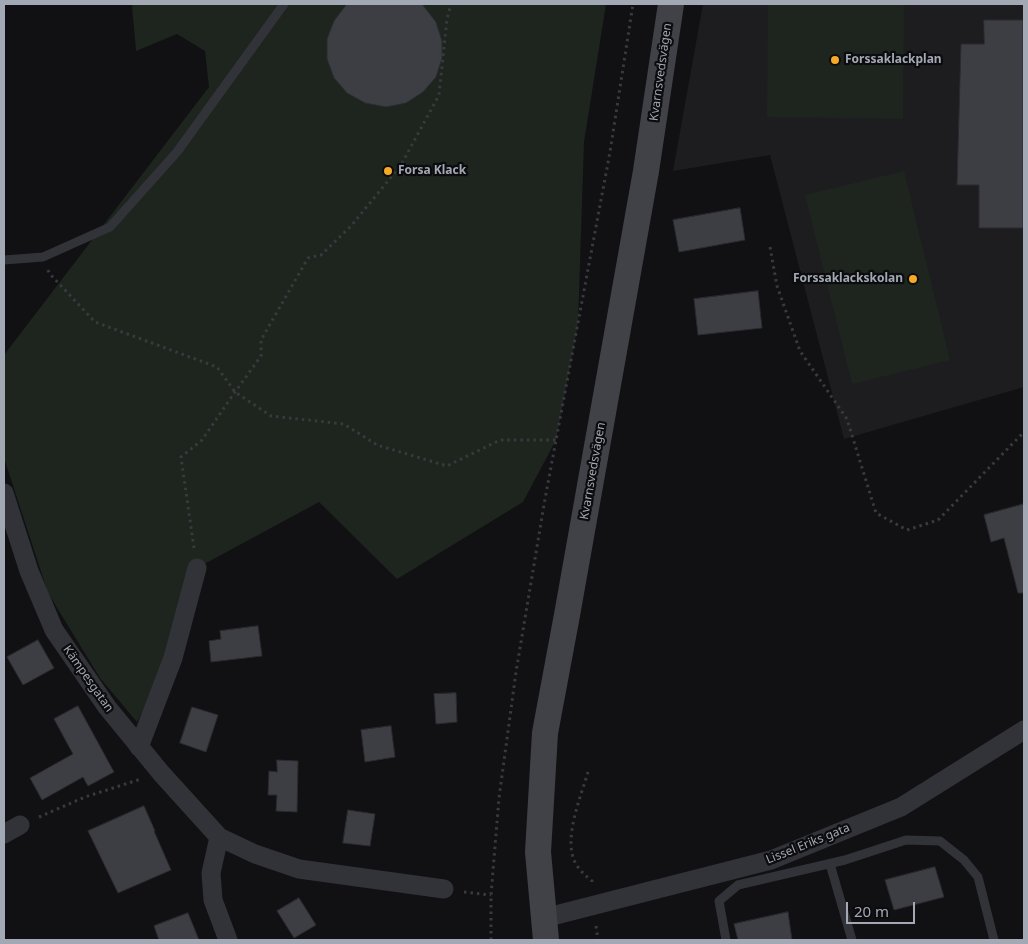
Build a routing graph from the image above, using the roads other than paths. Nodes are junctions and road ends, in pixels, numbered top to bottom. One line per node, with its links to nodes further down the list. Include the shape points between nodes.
1 (284, 4): 3 (lane, via 176,152 110,227 43,257)
2 (671, 4): 11 (street, Kvarnsvedsvägen, via 646,171 545,734 538,852)
3 (4, 260)
4 (4, 493): 7 (street, Kämpesgatan, via 29,571 54,630)
5 (197, 568): 7 (street, via 172,658)
6 (1024, 730): 11 (street, Lissel Eriks gata, via 901,806 771,860 595,905)
7 (139, 747): 8 (street, Kämpesgatan)
8 (219, 837): 10 (street, Kämpesgatan, via 299,869); 12 (street, via 211,873 213,900)
9 (830, 864): 13 (lane, via 738,885 720,901); 14 (lane); 15 (lane, via 906,840 940,841 964,860 978,877)
10 (444, 889)
11 (545, 929)
12 (228, 940)
13 (726, 940)
14 (852, 940)
15 (994, 940)

